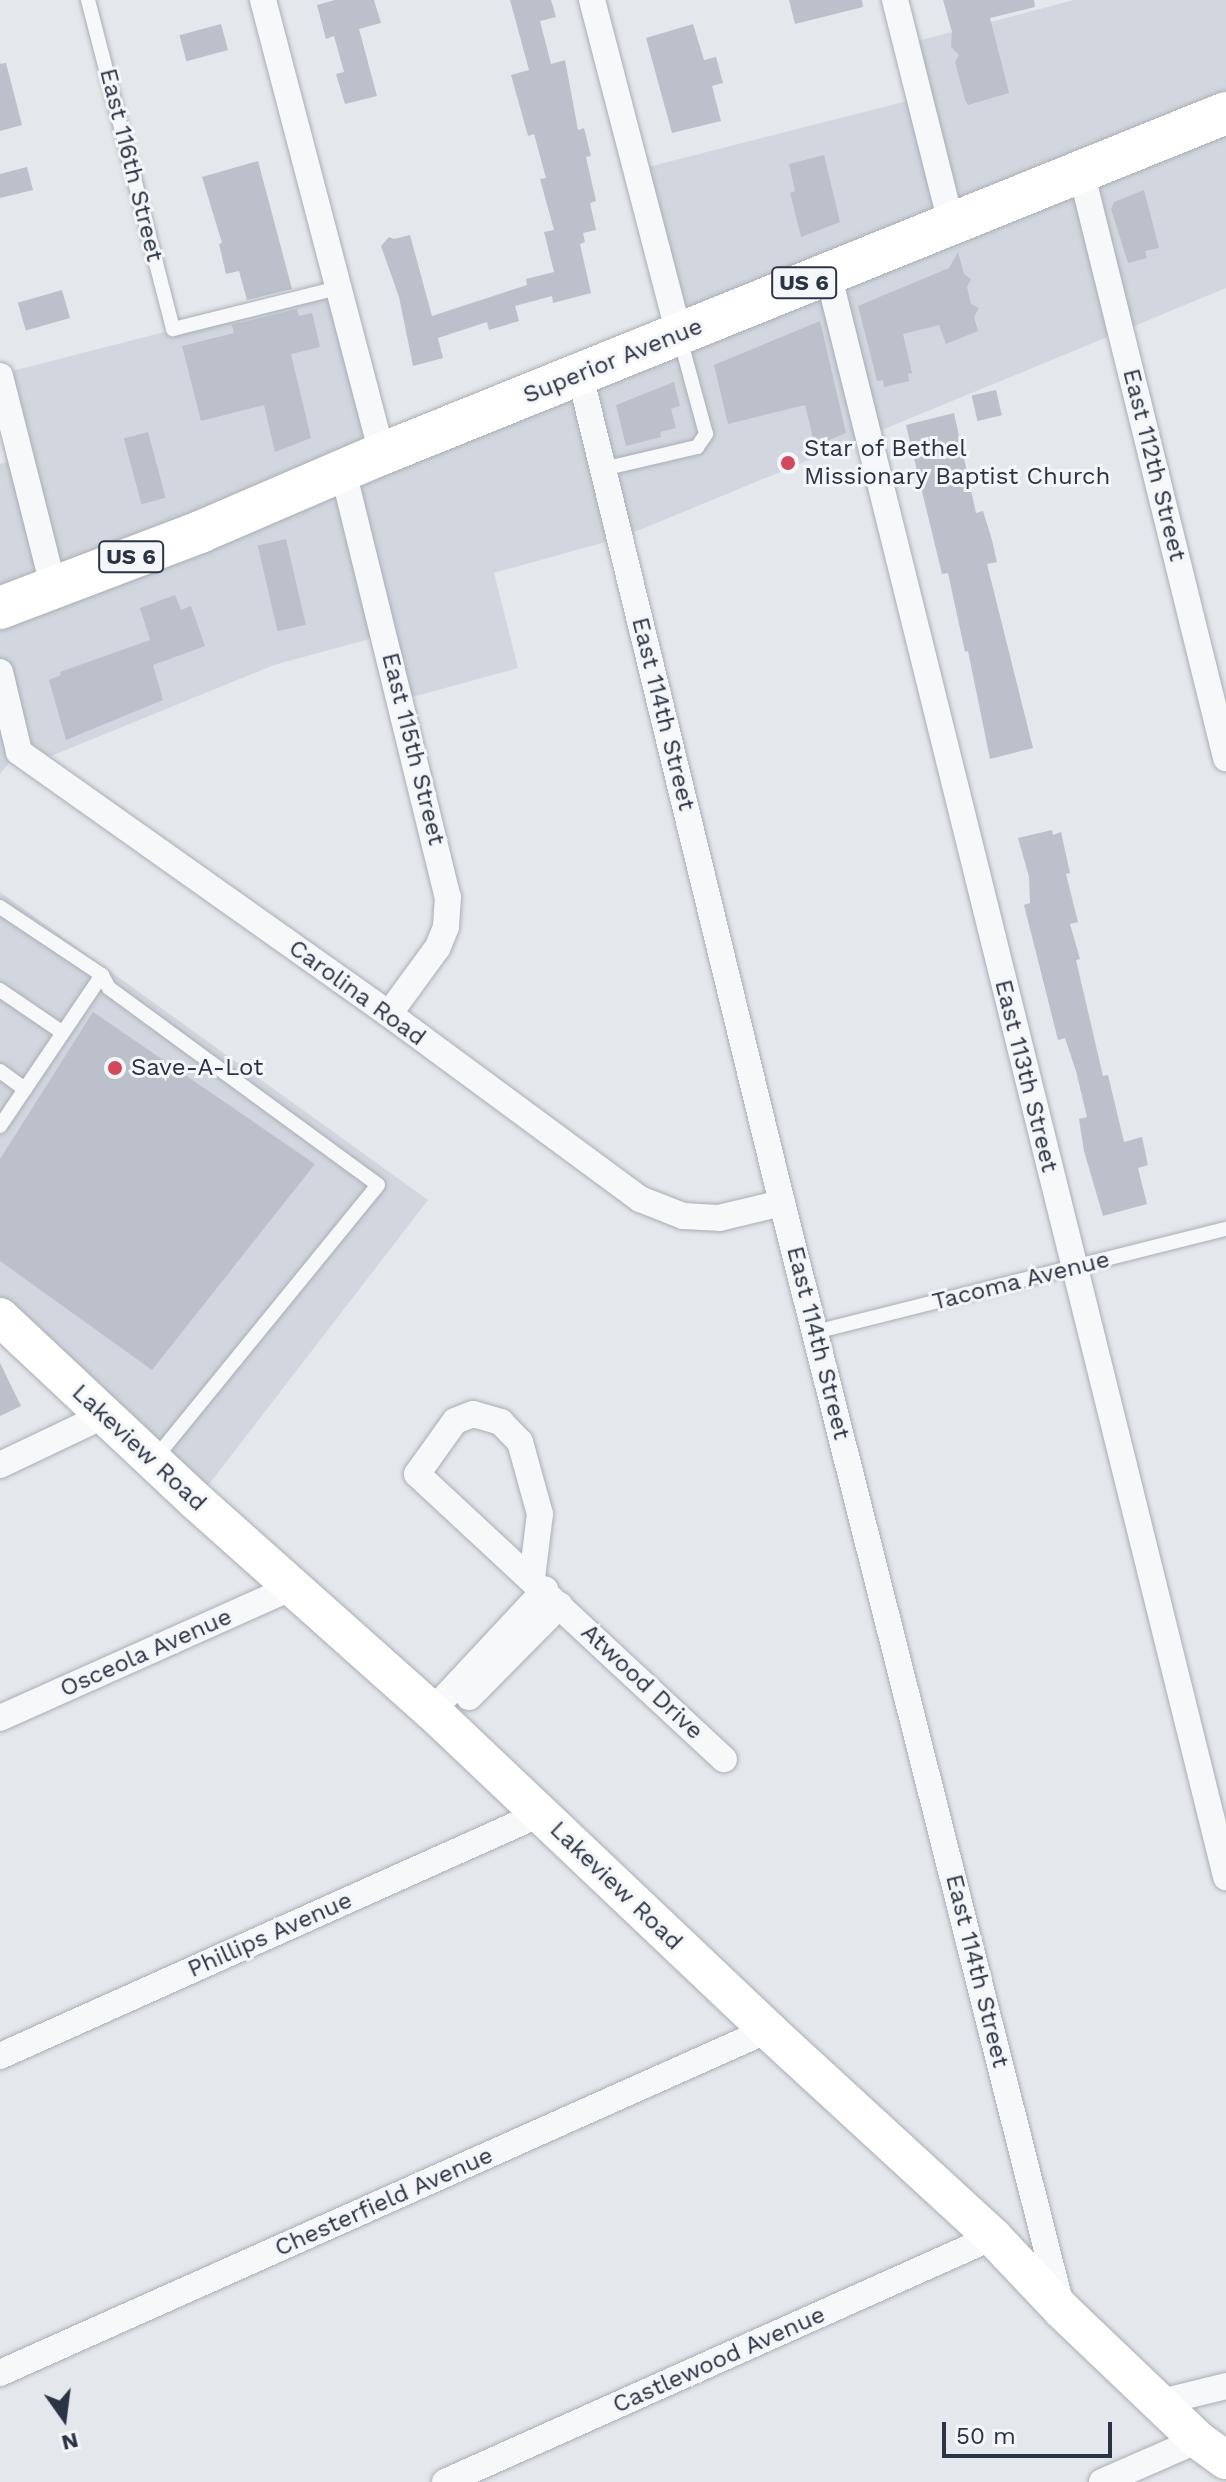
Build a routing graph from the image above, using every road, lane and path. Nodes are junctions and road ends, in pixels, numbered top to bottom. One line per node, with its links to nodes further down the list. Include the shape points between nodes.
1 (88, 0): 9 (lane, East 116th Street, via 173,329)
2 (263, 0): 9 (street)
3 (592, 0): 10 (street)
4 (895, 0): 7 (street)
5 (1226, 113): 6 (main road, Superior Avenue / US 6)
6 (1081, 171): 7 (main road, Superior Avenue / US 6); 19 (street, East 112th Street)
7 (951, 223): 8 (main road, Superior Avenue / US 6)
8 (828, 273): 10 (main road, Superior Avenue / US 6); 30 (street, East 113th Street)
9 (338, 288): 13 (street)
10 (679, 334): 11 (main road, Superior Avenue / US 6); 14 (lane, via 706,434 697,447)
11 (580, 375): 13 (main road, Superior Avenue / US 6); 14 (street, East 114th Street)
12 (0, 376): 16 (street)
13 (382, 454): 15 (main road, Superior Avenue / US 6)
14 (603, 469): 28 (street, East 114th Street)
15 (343, 471): 16 (main road, Superior Avenue / US 6); 23 (street, East 115th Street, via 448,897 438,947)
16 (53, 586): 17 (main road, Superior Avenue / US 6)
17 (0, 608)
18 (0, 672): 23 (street, Carolina Road, via 19,752)
19 (1226, 758)
20 (0, 907): 21 (lane)
21 (102, 975): 24 (lane); 34 (lane, via 109,988 378,1185)
22 (0, 990): 24 (lane)
23 (389, 1014): 28 (street, Carolina Road, via 640,1199 683,1216 719,1218)
24 (63, 1033): 26 (lane)
25 (0, 1071): 26 (lane)
26 (25, 1089): 27 (lane)
27 (0, 1126)
28 (782, 1203): 32 (street, East 114th Street)
29 (1226, 1229): 30 (lane, Tacoma Avenue)
30 (1074, 1268): 32 (lane, Tacoma Avenue); 42 (street, East 113th Street)
31 (0, 1317): 33 (street, Lakeview Road)
32 (815, 1332): 46 (street, East 114th Street)
33 (103, 1416): 34 (street, Lakeview Road); 35 (street)
34 (152, 1461): 36 (street, Lakeview Road)
35 (0, 1465)
36 (291, 1588): 38 (street, Lakeview Road); 39 (street, Osceola Avenue)
37 (546, 1591): 37 (street, Atwood Drive, via 417,1474 455,1421 473,1414 501,1422 520,1442 540,1514); 38 (street, Atwood Drive); 40 (street, Atwood Drive)
38 (438, 1717): 41 (street, Lakeview Road)
39 (0, 1718)
40 (724, 1759)
41 (540, 1814): 43 (street, Lakeview Road); 44 (street, Phillips Avenue)
42 (1226, 1877)
43 (768, 2030): 45 (street, Lakeview Road); 47 (street, Chesterfield Avenue)
44 (0, 2056)
45 (993, 2237): 46 (street, Lakeview Road); 51 (street, Castlewood Avenue)
46 (1062, 2310): 49 (street, Lakeview Road)
47 (0, 2373)
48 (1226, 2386): 49 (street)
49 (1161, 2402): 50 (street, Lakeview Road)
50 (1212, 2450): 52 (street)
51 (445, 2482)
52 (1102, 2482)

